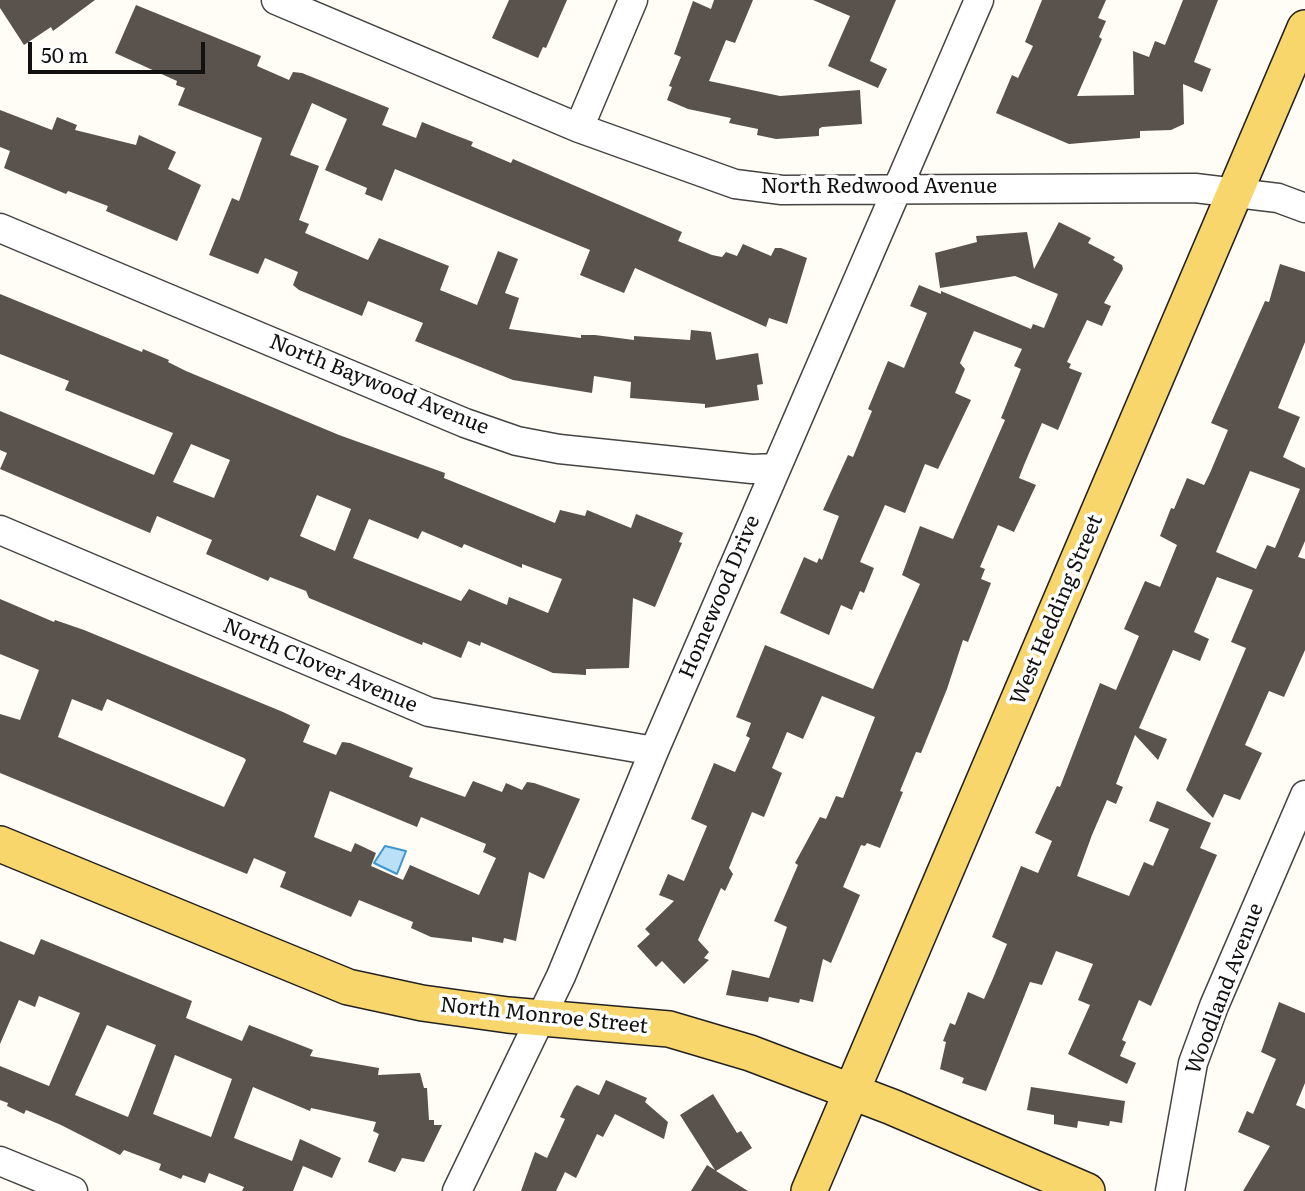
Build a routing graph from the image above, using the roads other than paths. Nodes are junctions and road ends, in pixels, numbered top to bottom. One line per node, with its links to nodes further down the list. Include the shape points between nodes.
1 (633, 0): 5 (street)
2 (979, 0): 6 (street, Homewood Drive)
3 (284, 2): 5 (street, North Redwood Avenue)
4 (1305, 29): 7 (main road, West Hedding Street)
5 (579, 128): 6 (street, North Redwood Avenue, via 735,184 782,190)
6 (899, 187): 7 (street, North Redwood Avenue); 10 (street, Homewood Drive)
7 (1236, 191): 8 (street, North Redwood Avenue); 16 (main road, West Hedding Street)
8 (1305, 208)
9 (0, 228): 10 (street, North Baywood Avenue, via 517,441 738,468)
10 (776, 468): 12 (street, Homewood Drive)
11 (0, 530): 12 (street, North Clover Avenue, via 429,712)
12 (654, 751): 15 (street, Homewood Drive)
13 (1305, 795): 22 (street, Woodland Avenue, via 1192,1063)
14 (0, 844): 15 (main road, North Monroe Street, via 348,987 422,1003)
15 (541, 1017): 16 (main road, North Monroe Street, via 669,1029 750,1053); 19 (street, Homewood Drive)
16 (851, 1093): 20 (main road, West Hedding Street); 21 (main road, North Monroe Street)
17 (0, 1161): 18 (street)
18 (73, 1191)
19 (457, 1191)
20 (809, 1191)
21 (1087, 1191)
22 (1170, 1191)

